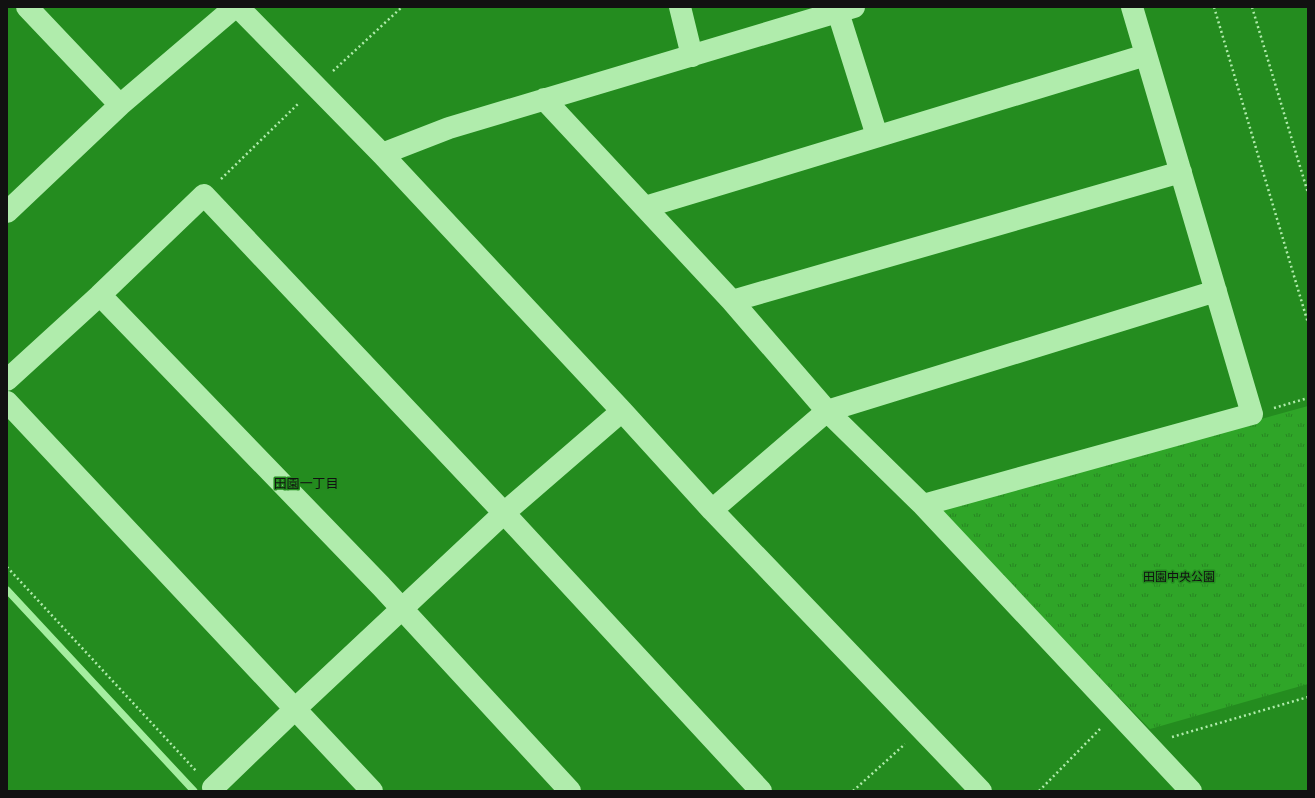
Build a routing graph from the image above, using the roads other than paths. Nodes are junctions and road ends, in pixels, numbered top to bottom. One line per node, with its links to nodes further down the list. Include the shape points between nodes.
1 (27, 7): 10 (street)
2 (234, 7): 10 (street)
3 (238, 7): 12 (street)
4 (680, 7): 8 (street)
5 (1132, 7): 7 (street)
6 (846, 9): 8 (street); 11 (street)
7 (1146, 55): 11 (street); 13 (street)
8 (692, 56): 9 (street)
9 (544, 99): 12 (street, via 449,128); 15 (street)
10 (120, 105): 14 (street)
11 (877, 136): 15 (street)
12 (382, 154): 21 (street)
13 (1181, 172): 16 (street); 18 (street)
14 (10, 204)
15 (645, 207): 18 (street)
16 (1216, 291): 22 (street); 23 (street, via 1252,414)
17 (100, 295): 19 (street); 25 (street, via 204,196); 26 (street)
18 (732, 301): 22 (street)
19 (7, 380)
20 (7, 402): 27 (street)
21 (622, 411): 24 (street); 25 (street)
22 (827, 411): 23 (street); 24 (street)
23 (923, 505): 33 (street)
24 (712, 510): 32 (street)
25 (504, 514): 26 (street); 31 (street)
26 (401, 609): 27 (street); 30 (street)
27 (295, 709): 28 (street); 29 (street)
28 (212, 788)
29 (372, 791)
30 (570, 791)
31 (761, 791)
32 (982, 791)
33 (1191, 791)

